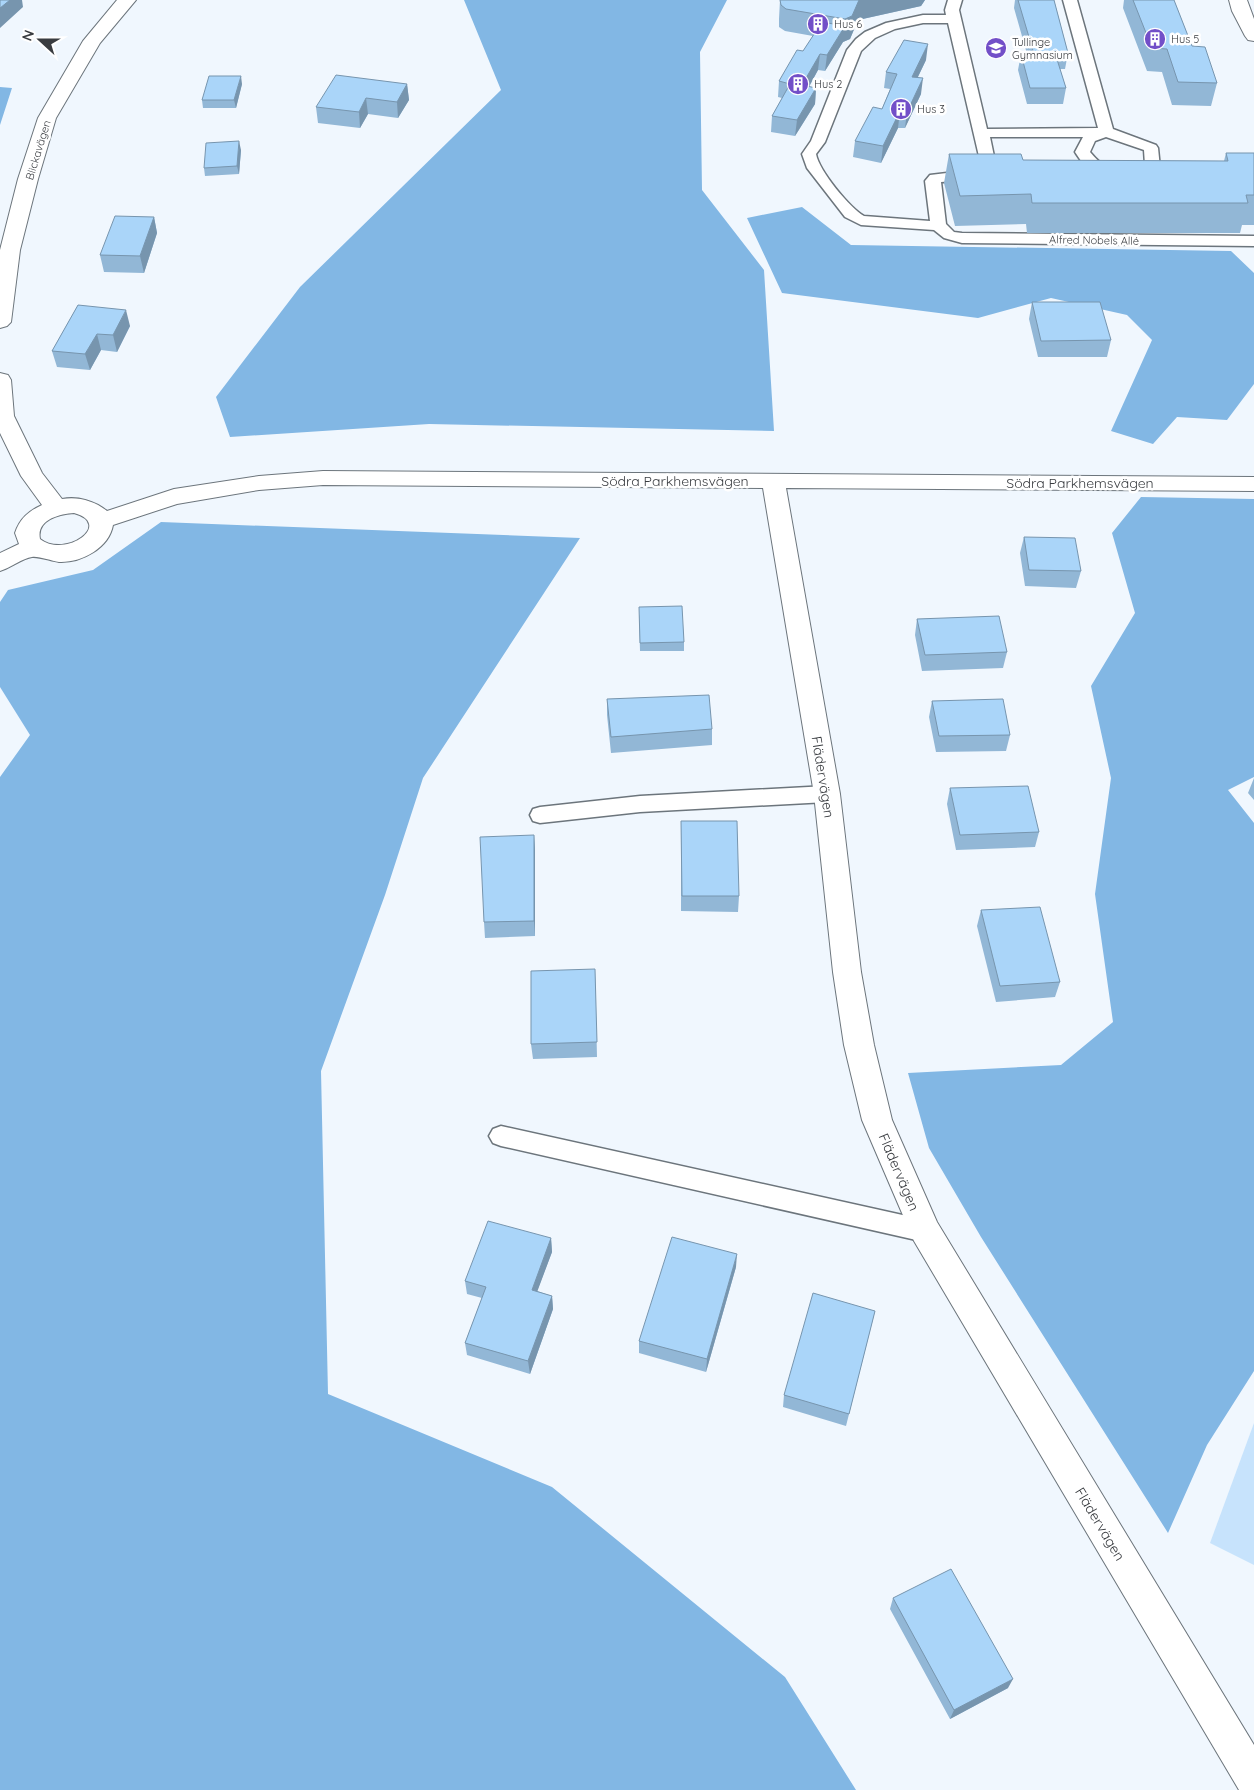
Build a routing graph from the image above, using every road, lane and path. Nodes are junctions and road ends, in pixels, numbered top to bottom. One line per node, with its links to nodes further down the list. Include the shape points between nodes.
1 (127, 0): 14 (street, Blickavägen, via 92,41 47,118 10,250)
2 (955, 0): 5 (lane)
3 (1070, 0): 7 (lane, via 1106,132)
4 (1238, 0): 6 (street)
5 (954, 19): 7 (lane); 12 (lane, Alfred Nobels Allé, via 891,26 861,42 854,50 818,142 809,154 814,168 850,214 860,220)
6 (1254, 36)
7 (982, 133): 8 (lane, via 987,169 976,174)
8 (946, 176): 9 (lane); 12 (lane, via 933,181)
9 (995, 177)
10 (1083, 178): 11 (lane)
11 (1160, 179)
12 (938, 226): 13 (lane, Alfred Nobels Allé, via 949,235 962,238)
13 (1254, 241)
14 (0, 322)
15 (0, 380): 18 (street, via 3,416 32,476)
16 (773, 482): 17 (street, Södra Parkhemsvägen); 19 (street, Södra Parkhemsvägen, via 322,478 259,483 174,497); 22 (street, Flädervägen)
17 (1254, 484)
18 (56, 507): 19 (street, via 84,506 94,511); 20 (street, via 37,517 30,526 29,540)
19 (101, 521): 20 (street, via 97,537 81,549 55,554)
20 (34, 546): 21 (street)
21 (0, 563)
22 (827, 794): 23 (lane, via 640,804); 25 (street, Flädervägen, via 859,1046 877,1120)
23 (540, 815)
24 (501, 1136): 25 (lane)
25 (924, 1231): 26 (street, Flädervägen)
26 (1254, 1780)

